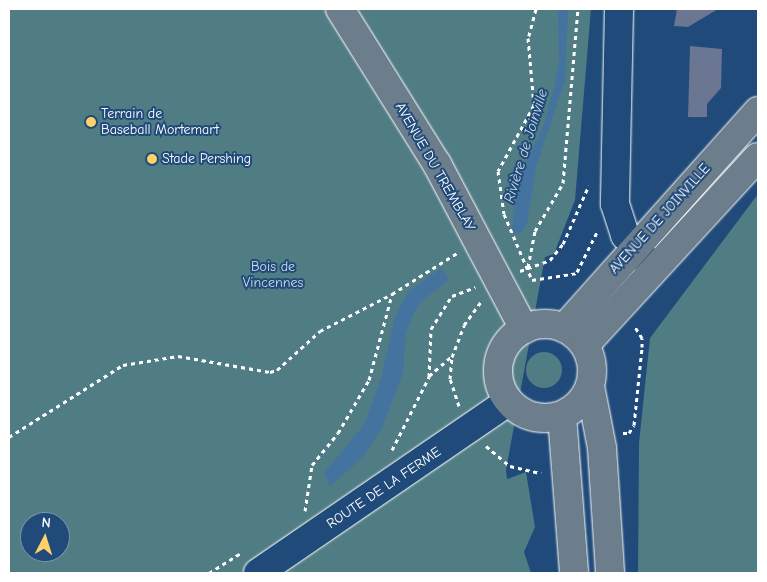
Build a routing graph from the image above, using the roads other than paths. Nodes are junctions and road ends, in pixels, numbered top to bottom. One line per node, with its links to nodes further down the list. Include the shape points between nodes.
1 (340, 9): 8 (main road, AVENUE DU TREMBLAY, via 437,164)
2 (619, 9): 5 (street, via 615,204 625,235)
3 (758, 111): 5 (main road, AVENUE DE JOINVILLE)
4 (758, 156): 6 (main road)
5 (635, 247): 6 (street); 7 (main road, AVENUE DE JOINVILLE)
6 (655, 270): 9 (main road)
7 (564, 328): 8 (main road, via 537,324); 9 (main road)
8 (524, 329): 11 (main road, via 508,342 498,361 497,376)
9 (584, 345): 10 (main road, via 590,358)
10 (590, 386): 12 (main road, via 584,399); 15 (main road, via 602,448)
11 (508, 402): 12 (main road, via 527,416); 13 (street, ROUTE DE LA FERME)
12 (562, 416): 14 (main road)
13 (258, 573)
14 (574, 573)
15 (610, 573)

